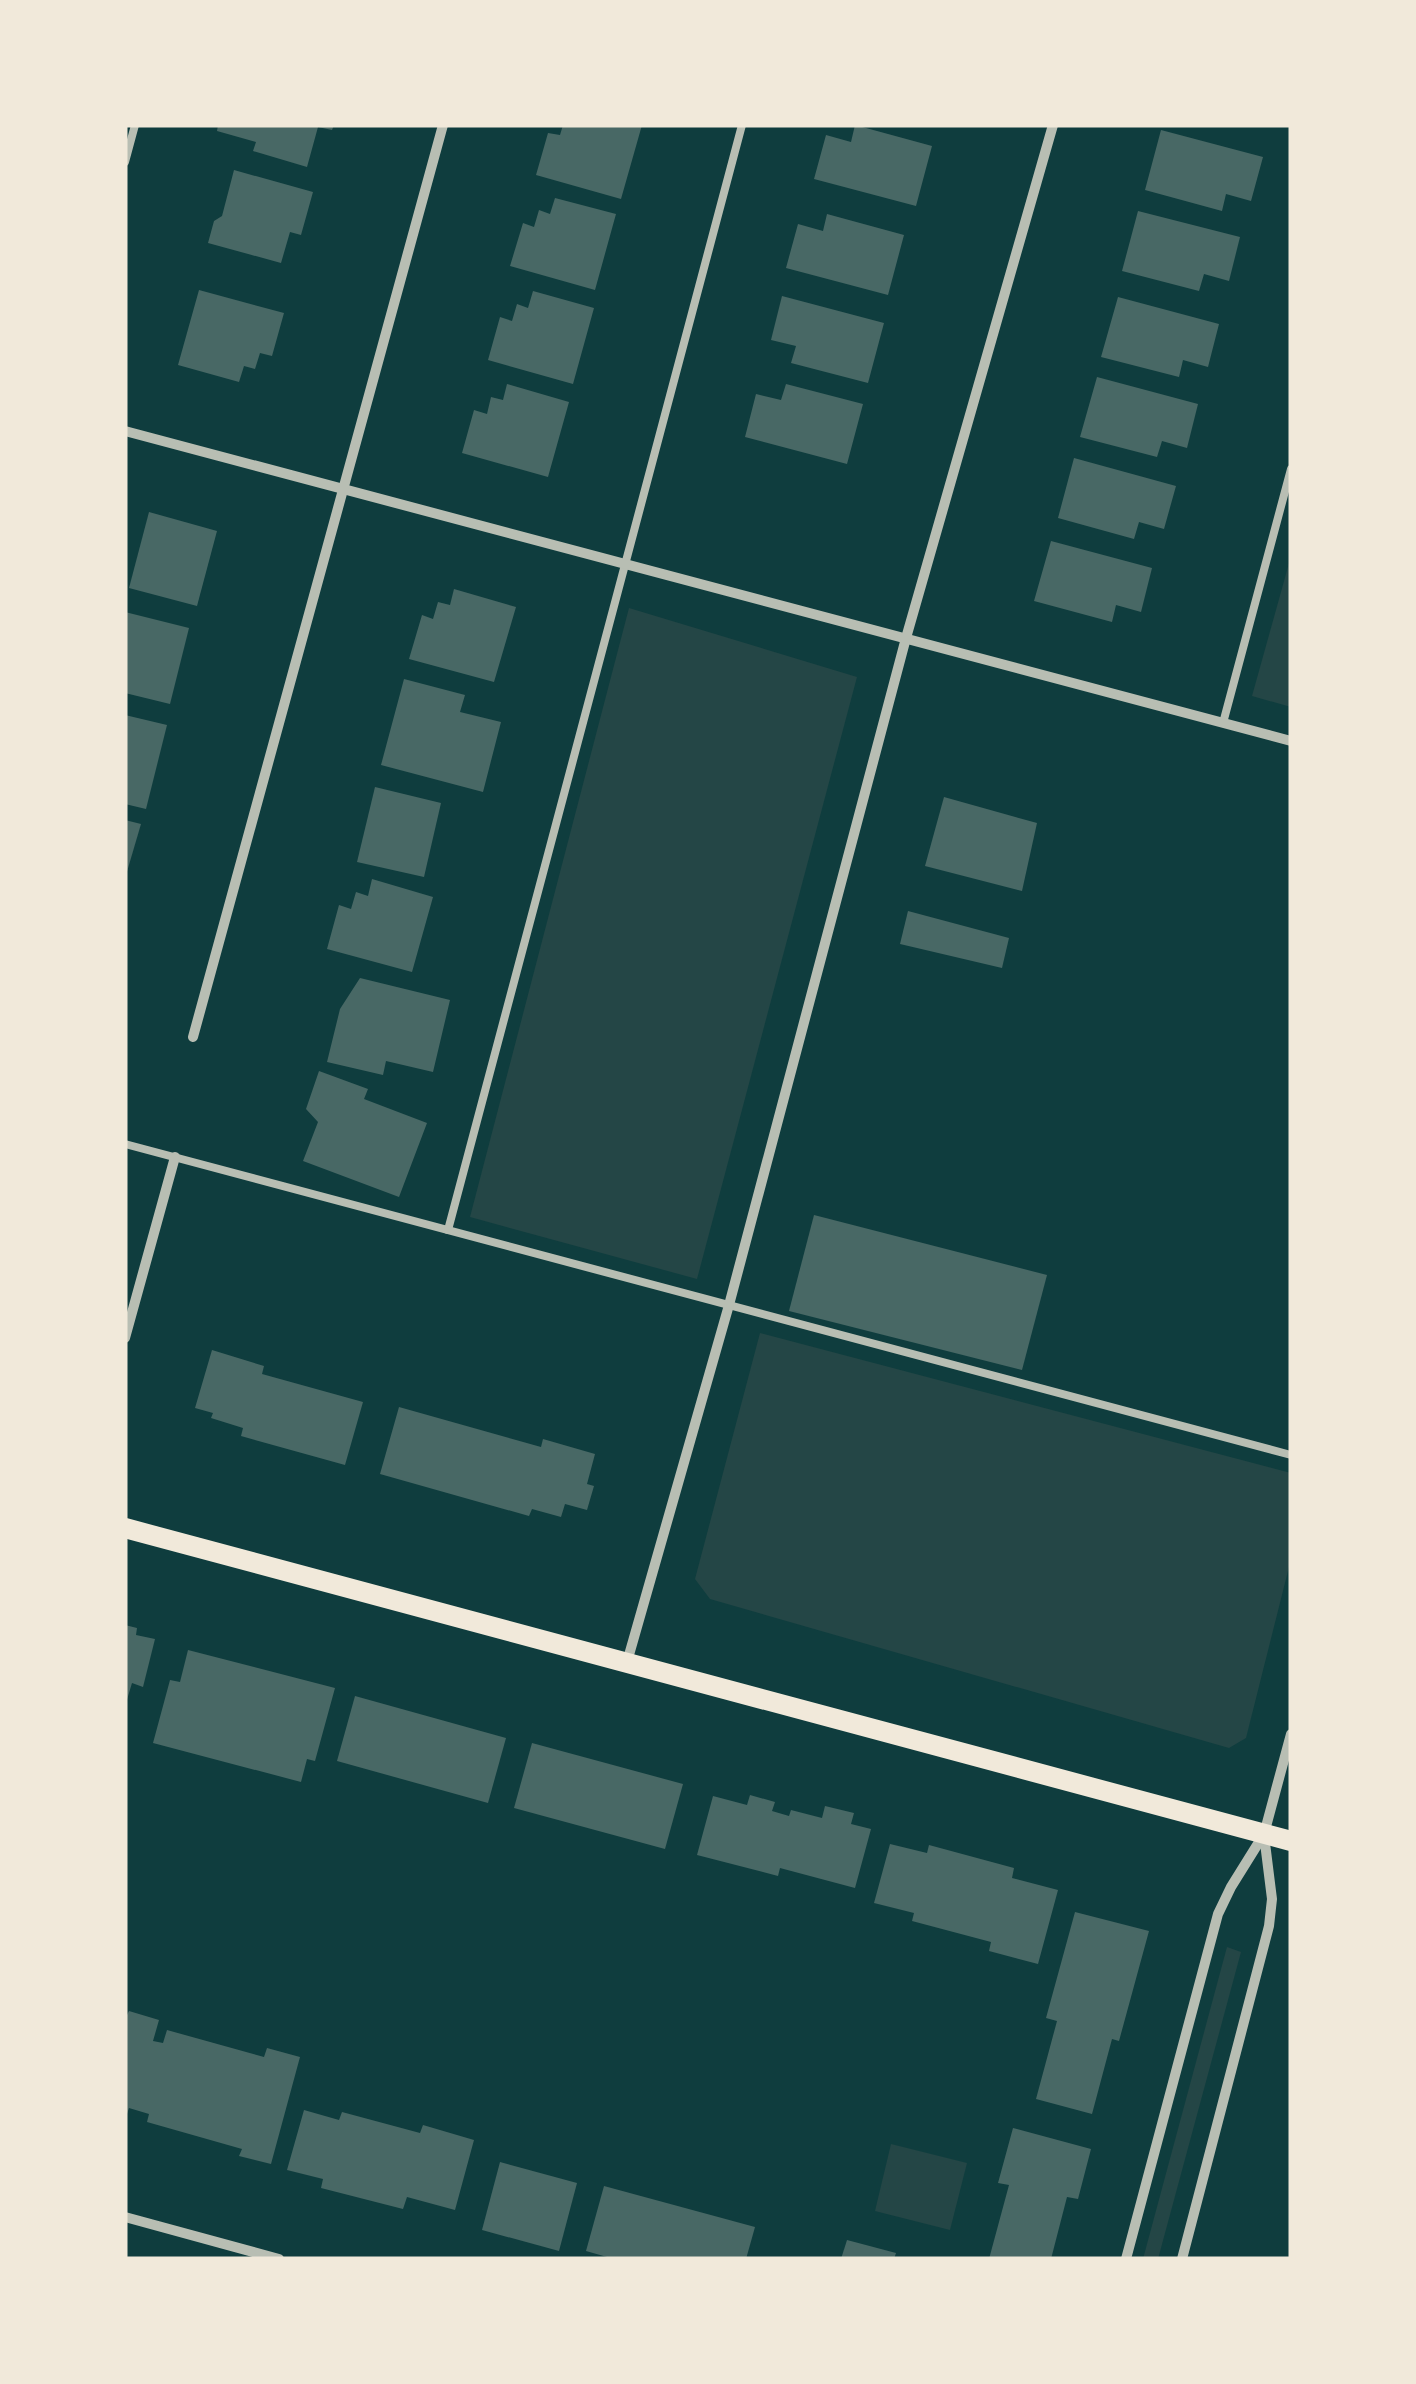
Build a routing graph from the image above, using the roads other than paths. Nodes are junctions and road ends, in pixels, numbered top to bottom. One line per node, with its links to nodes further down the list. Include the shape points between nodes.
1 (135, 125): 5 (lane)
2 (443, 125): 8 (street)
3 (742, 125): 9 (lane)
4 (1053, 125): 10 (street)
5 (125, 162)
6 (125, 431): 8 (street)
7 (1291, 469): 11 (lane)
8 (342, 489): 9 (street); 13 (street)
9 (624, 566): 10 (street); 16 (lane)
10 (906, 638): 11 (street); 17 (street)
11 (1224, 723): 12 (street)
12 (1291, 741)
13 (194, 1037)
14 (125, 1144): 15 (lane)
15 (175, 1157): 16 (lane); 18 (street)
16 (448, 1230): 17 (lane)
17 (728, 1305): 19 (lane); 21 (street)
18 (125, 1338)
19 (1291, 1455)
20 (125, 1528): 21 (main road)
21 (627, 1663): 23 (main road)
22 (1291, 1734): 23 (street)
23 (1264, 1834): 24 (main road); 27 (street, via 1218,1914); 28 (street, via 1270,1926)
24 (1291, 1841)
25 (125, 2217): 26 (street)
26 (279, 2259)
27 (1126, 2259)
28 (1182, 2259)

